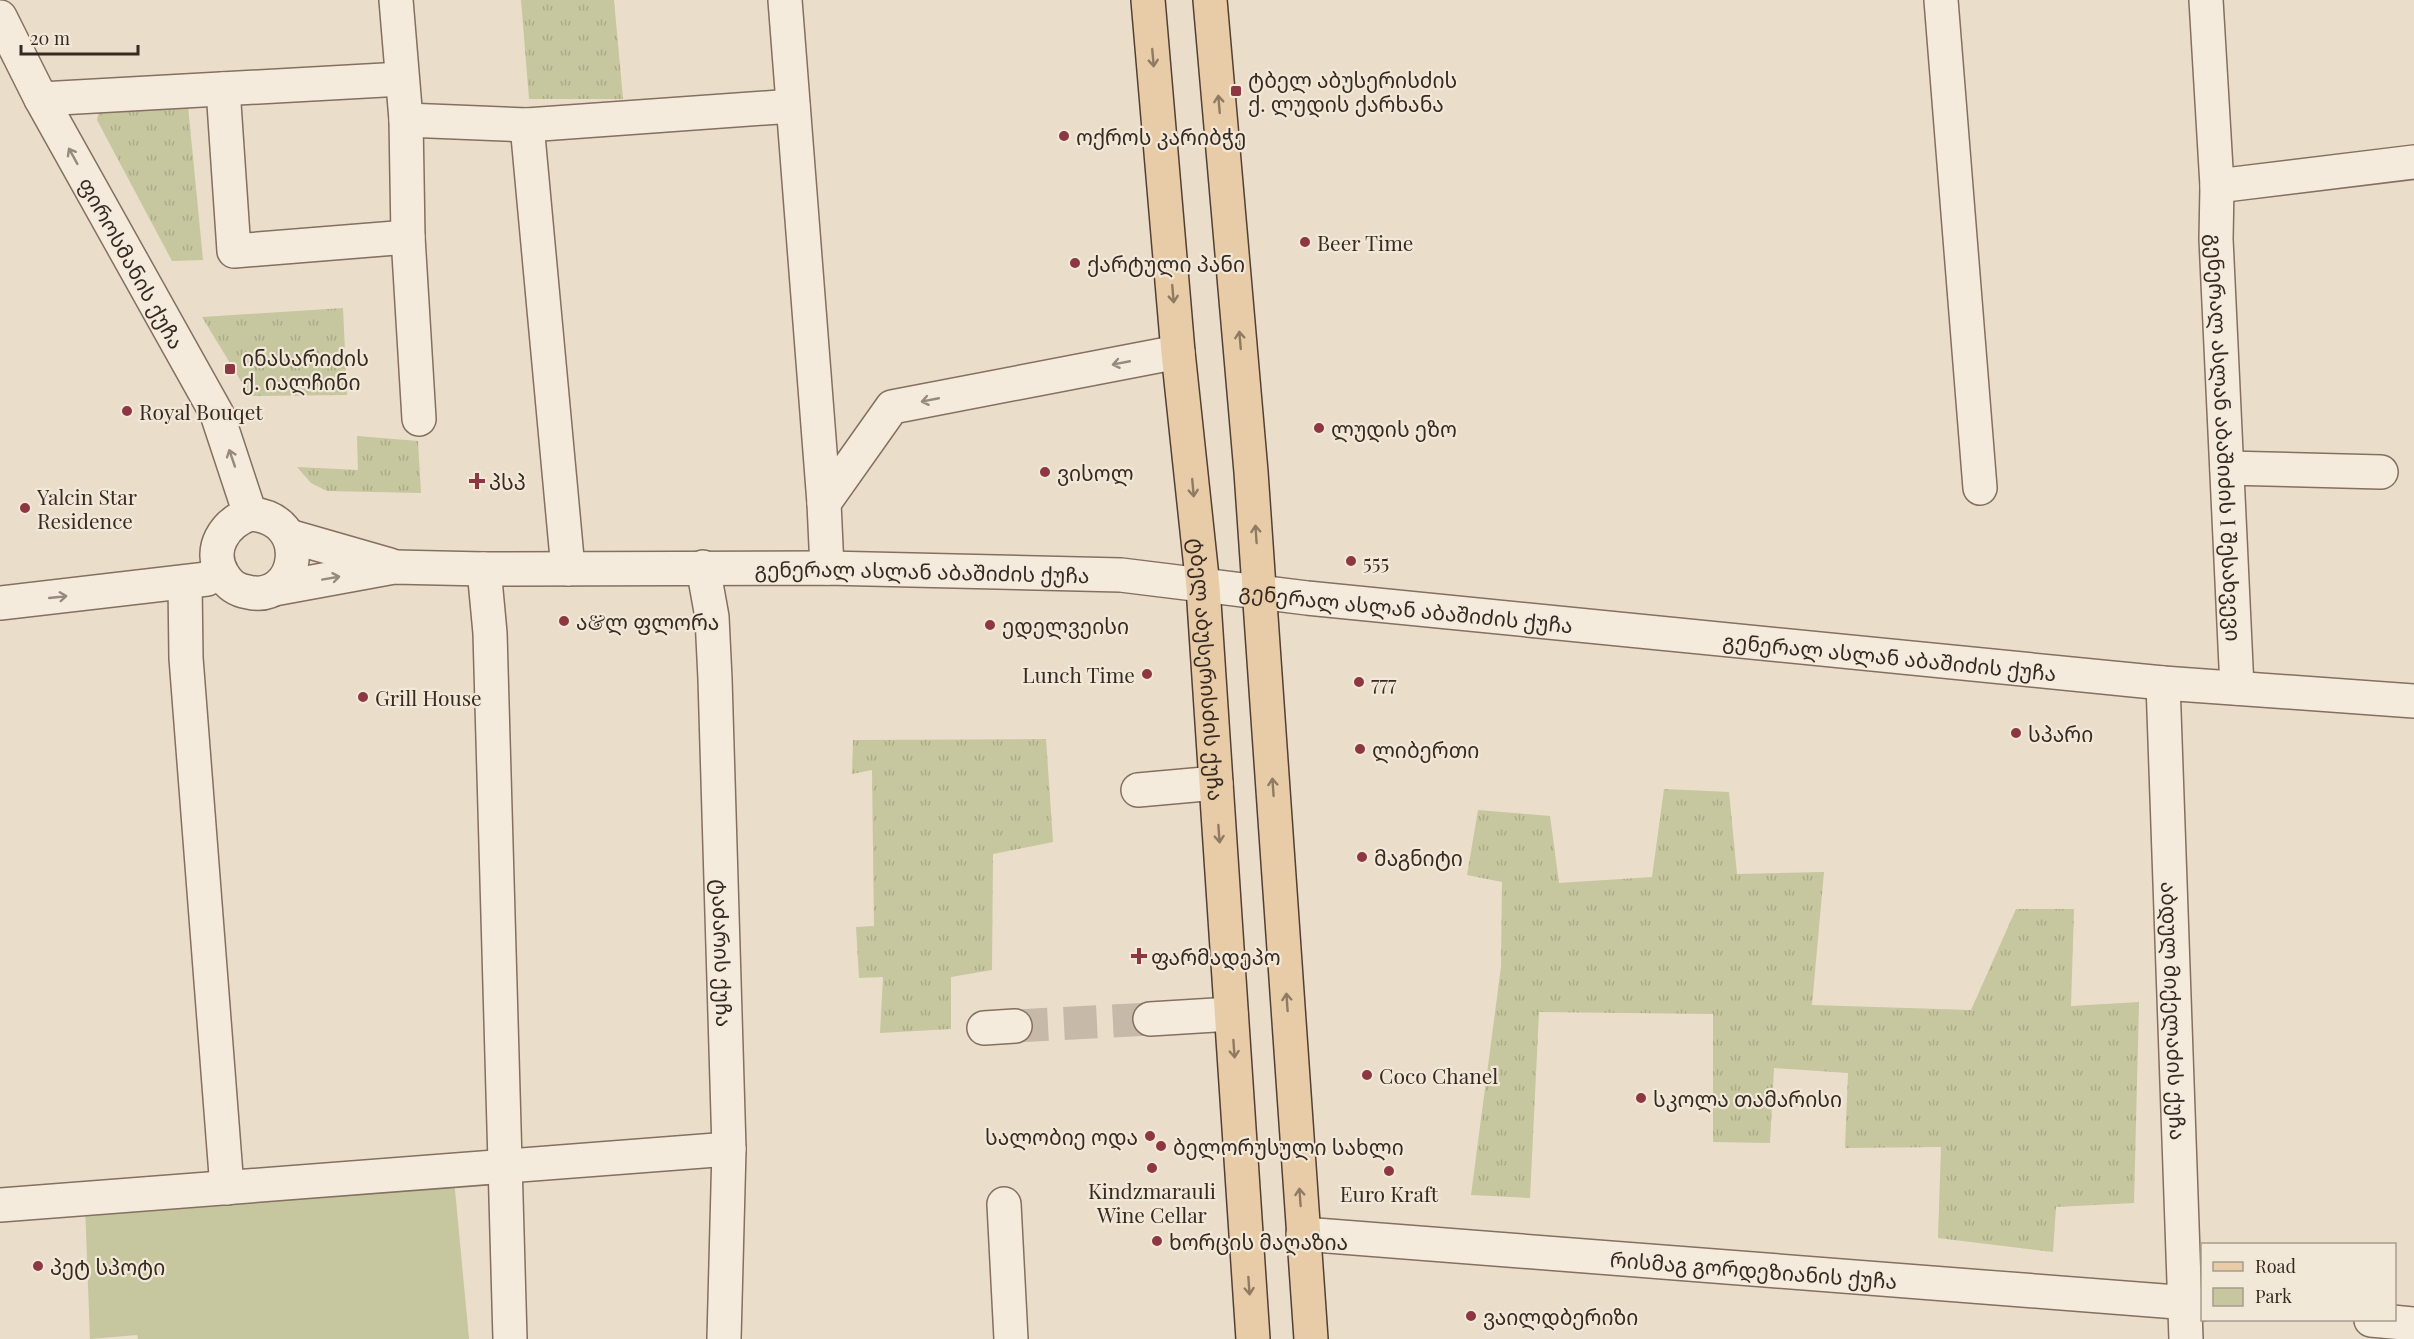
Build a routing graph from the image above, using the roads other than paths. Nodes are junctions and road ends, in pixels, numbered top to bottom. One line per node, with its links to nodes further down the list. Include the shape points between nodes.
1 (396, 0): 8 (street)
2 (785, 0): 11 (street)
3 (1148, 0): 17 (main road, ტბელ აბუსერისძის ქუჩა, one-way to 17)
4 (1210, 0): 34 (main road, one-way to 4)
5 (1941, 0): 21 (street)
6 (2206, 0): 15 (street, გენერალ ასლან აბაშიძის I შესახვევი)
7 (0, 17): 10 (street, ფიროსმანის ქუჩა)
8 (402, 79): 9 (street); 12 (street)
9 (223, 89): 10 (street); 16 (street, via 234,251)
10 (41, 99): 23 (street, ფიროსმანის ქუჩა, one-way to 10, via 217,414)
11 (793, 106): 13 (street); 22 (street)
12 (406, 120): 13 (street); 16 (street)
13 (527, 125): 29 (street)
14 (2414, 162): 15 (street)
15 (2217, 186): 19 (street, გენერალ ასლან აბაშიძის I შესახვევი)
16 (408, 237): 18 (street)
17 (1178, 352): 22 (street, one-way to 22, via 892,407); 32 (main road, ტბელ აბუსერისძის ქუჩა, one-way to 32)
18 (419, 419)
19 (2227, 468): 20 (street); 37 (street, გენერალ ასლან აბაშიძის I შესახვევი)
20 (2381, 472)
21 (1980, 488)
22 (824, 503): 27 (street)
23 (250, 514): 24 (street, via 268,516); 30 (street, via 225,529 219,542 216,557)
24 (289, 536): 25 (street, გენერალ ასლან აბაშიძის ქუჩა); 33 (street, via 293,561 287,577)
25 (394, 567): 28 (street, გენერალ ასლან აბაშიძის ქუჩა); 33 (street, გენერალ ასლან აბაშიძის ქუჩა, one-way to 25)
26 (703, 567): 27 (street, გენერალ ასლან აბაშიძის ქუჩა); 29 (street, გენერალ ასლან აბაშიძის ქუჩა); 43 (street, ტაძარის ქუჩა, via 712,617 715,679)
27 (827, 568): 32 (street, გენერალ ასლან აბაშიძის ქუჩა, via 1121,575)
28 (484, 569): 29 (street, გენერალ ასლან აბაშიძის ქუჩა); 44 (street, via 490,645)
29 (568, 569)
30 (224, 576): 31 (street); 33 (street, via 229,585 240,590 256,594)
31 (185, 583): 35 (street, one-way to 31); 45 (street, via 186,658)
32 (1203, 586): 34 (street, გენერალ ასლან აბაშიძის ქუჩა); 39 (main road, ტბელ აბუსერისძის ქუჩა)
33 (274, 589)
34 (1260, 592): 36 (street, გენერალ ასლან აბაშიძის ქუჩა); 48 (main road, one-way to 34)
35 (0, 603)
36 (2163, 683): 37 (street, გენერალ ასლან აბაშიძის ქუჩა); 49 (street, აბდულ მიქელაძის ქუჩა)
37 (2237, 688): 38 (street, გენერალ ასლან აბაშიძის ქუჩა)
38 (2414, 701)
39 (1216, 783): 40 (street); 41 (main road, ტბელ აბუსერისძის ქუჩა, one-way to 41)
40 (1138, 790)
41 (1232, 1014): 42 (street); 55 (main road, ტბელ აბუსერისძის ქუჩა, one-way to 55)
42 (1150, 1019)
43 (729, 1149): 44 (street); 53 (street, ტაძარის ქუჩა)
44 (506, 1166): 45 (street); 52 (street)
45 (227, 1188): 47 (street)
46 (1004, 1204): 54 (street)
47 (0, 1205)
48 (1302, 1234): 49 (street, რისმაგ გორდეზიანის ქუჩა); 56 (main road)
49 (2193, 1303): 57 (street, აბდულ მიქელაძის ქუჩა)
50 (2382, 1321): 51 (street)
51 (2414, 1324)
52 (510, 1339)
53 (724, 1339)
54 (1011, 1339)
55 (1253, 1339)
56 (1311, 1339)
57 (2186, 1339)

